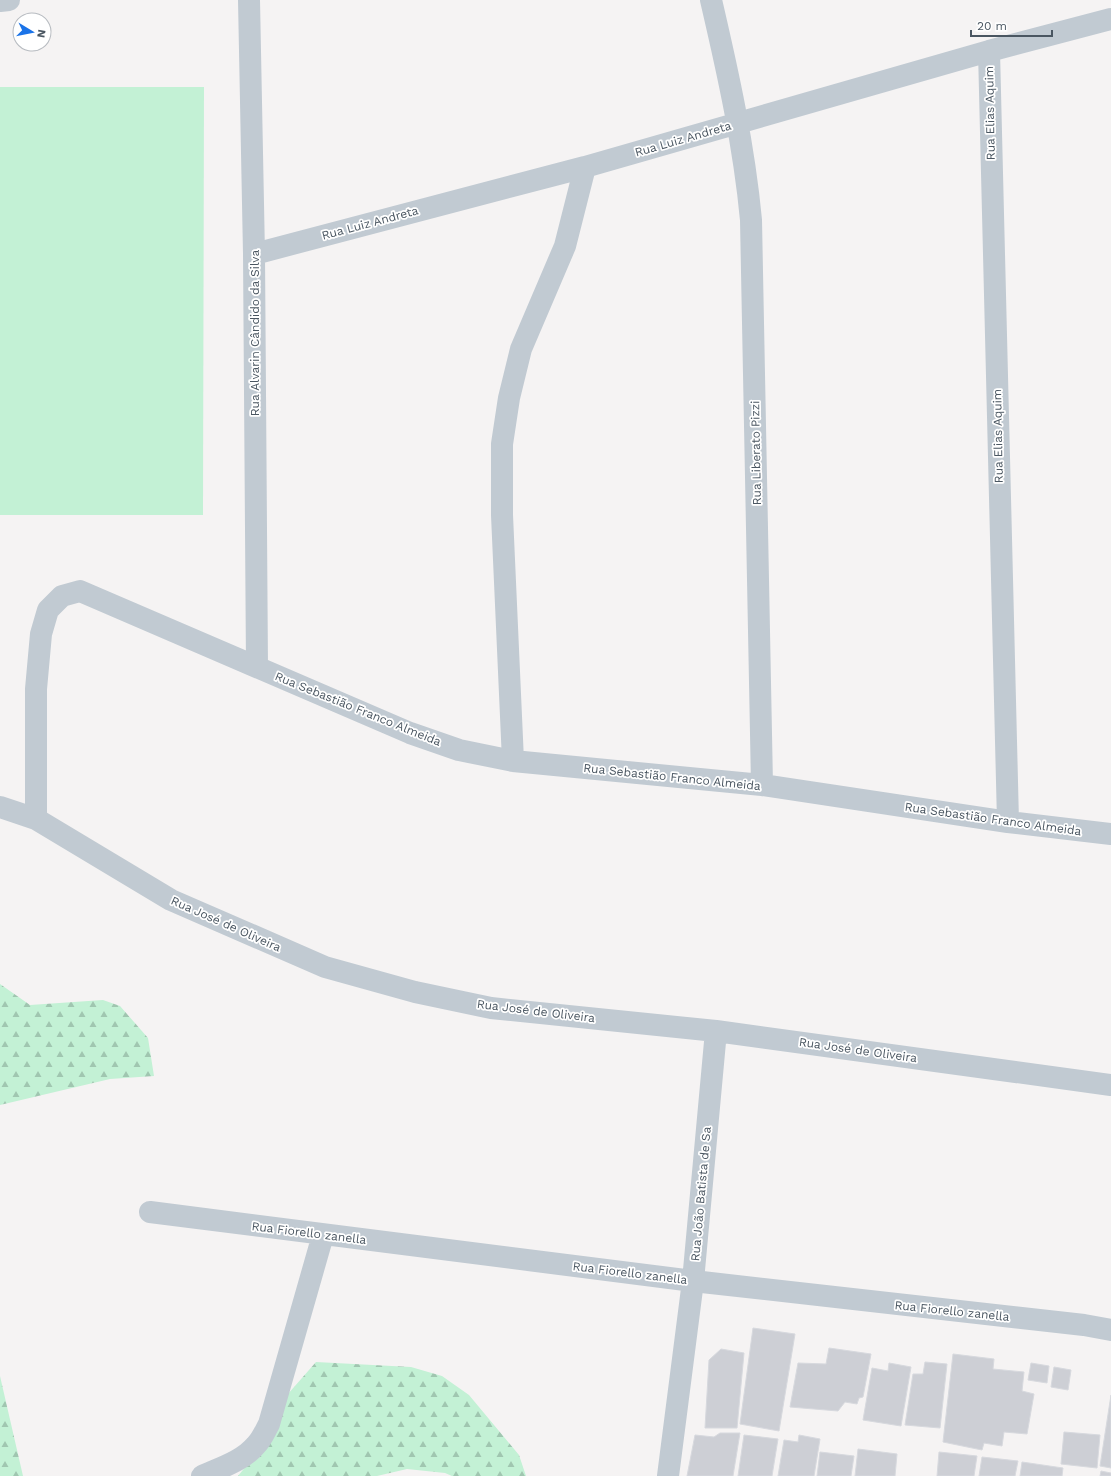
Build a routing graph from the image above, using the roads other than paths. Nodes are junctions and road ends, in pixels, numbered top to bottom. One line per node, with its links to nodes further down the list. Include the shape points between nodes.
1 (9, 0): 4 (street)
2 (249, 0): 9 (street, Rua Alvarin Cândido da Silva)
3 (711, 0): 7 (street, Rua Liberato Pizzi)
4 (0, 1)
5 (1111, 19): 6 (street, Rua Luiz Andreta)
6 (989, 51): 7 (street, Rua Luiz Andreta); 15 (street, Rua Elias Aquim)
7 (738, 123): 8 (street, Rua Luiz Andreta); 12 (street, Rua Liberato Pizzi, via 751,220)
8 (585, 167): 9 (street, Rua Luiz Andreta); 11 (street, via 564,246 521,349 509,398 502,444 502,516)
9 (254, 254): 10 (street, Rua Alvarin Cândido da Silva)
10 (257, 667): 11 (street, Rua Sebastião Franco Almeida, via 410,733 459,750); 14 (street, Rua Sebastião Franco Almeida, via 80,592 62,596 48,610 41,634 36,689)
11 (513, 761): 12 (street, Rua Sebastião Franco Almeida)
12 (762, 785): 15 (street, Rua Sebastião Franco Almeida)
13 (0, 807): 14 (street, Rua José de Oliveira)
14 (36, 819): 17 (street, Rua José de Oliveira, via 170,900 326,967 415,992 491,1008)
15 (1008, 822): 16 (street, Rua Sebastião Franco Almeida)
16 (1111, 834)
17 (716, 1031): 18 (street, Rua José de Oliveira); 21 (street, Rua João Batista de Sa)
18 (1111, 1085)
19 (150, 1212): 20 (street, Rua Fiorello zanella)
20 (323, 1235): 21 (street, Rua Fiorello zanella); 23 (street, via 264,1433 256,1446 244,1455)
21 (693, 1281): 22 (street, Rua Fiorello zanella); 24 (street, Rua João Batista de Sa)
22 (1111, 1330)
23 (202, 1476)
24 (668, 1476)

